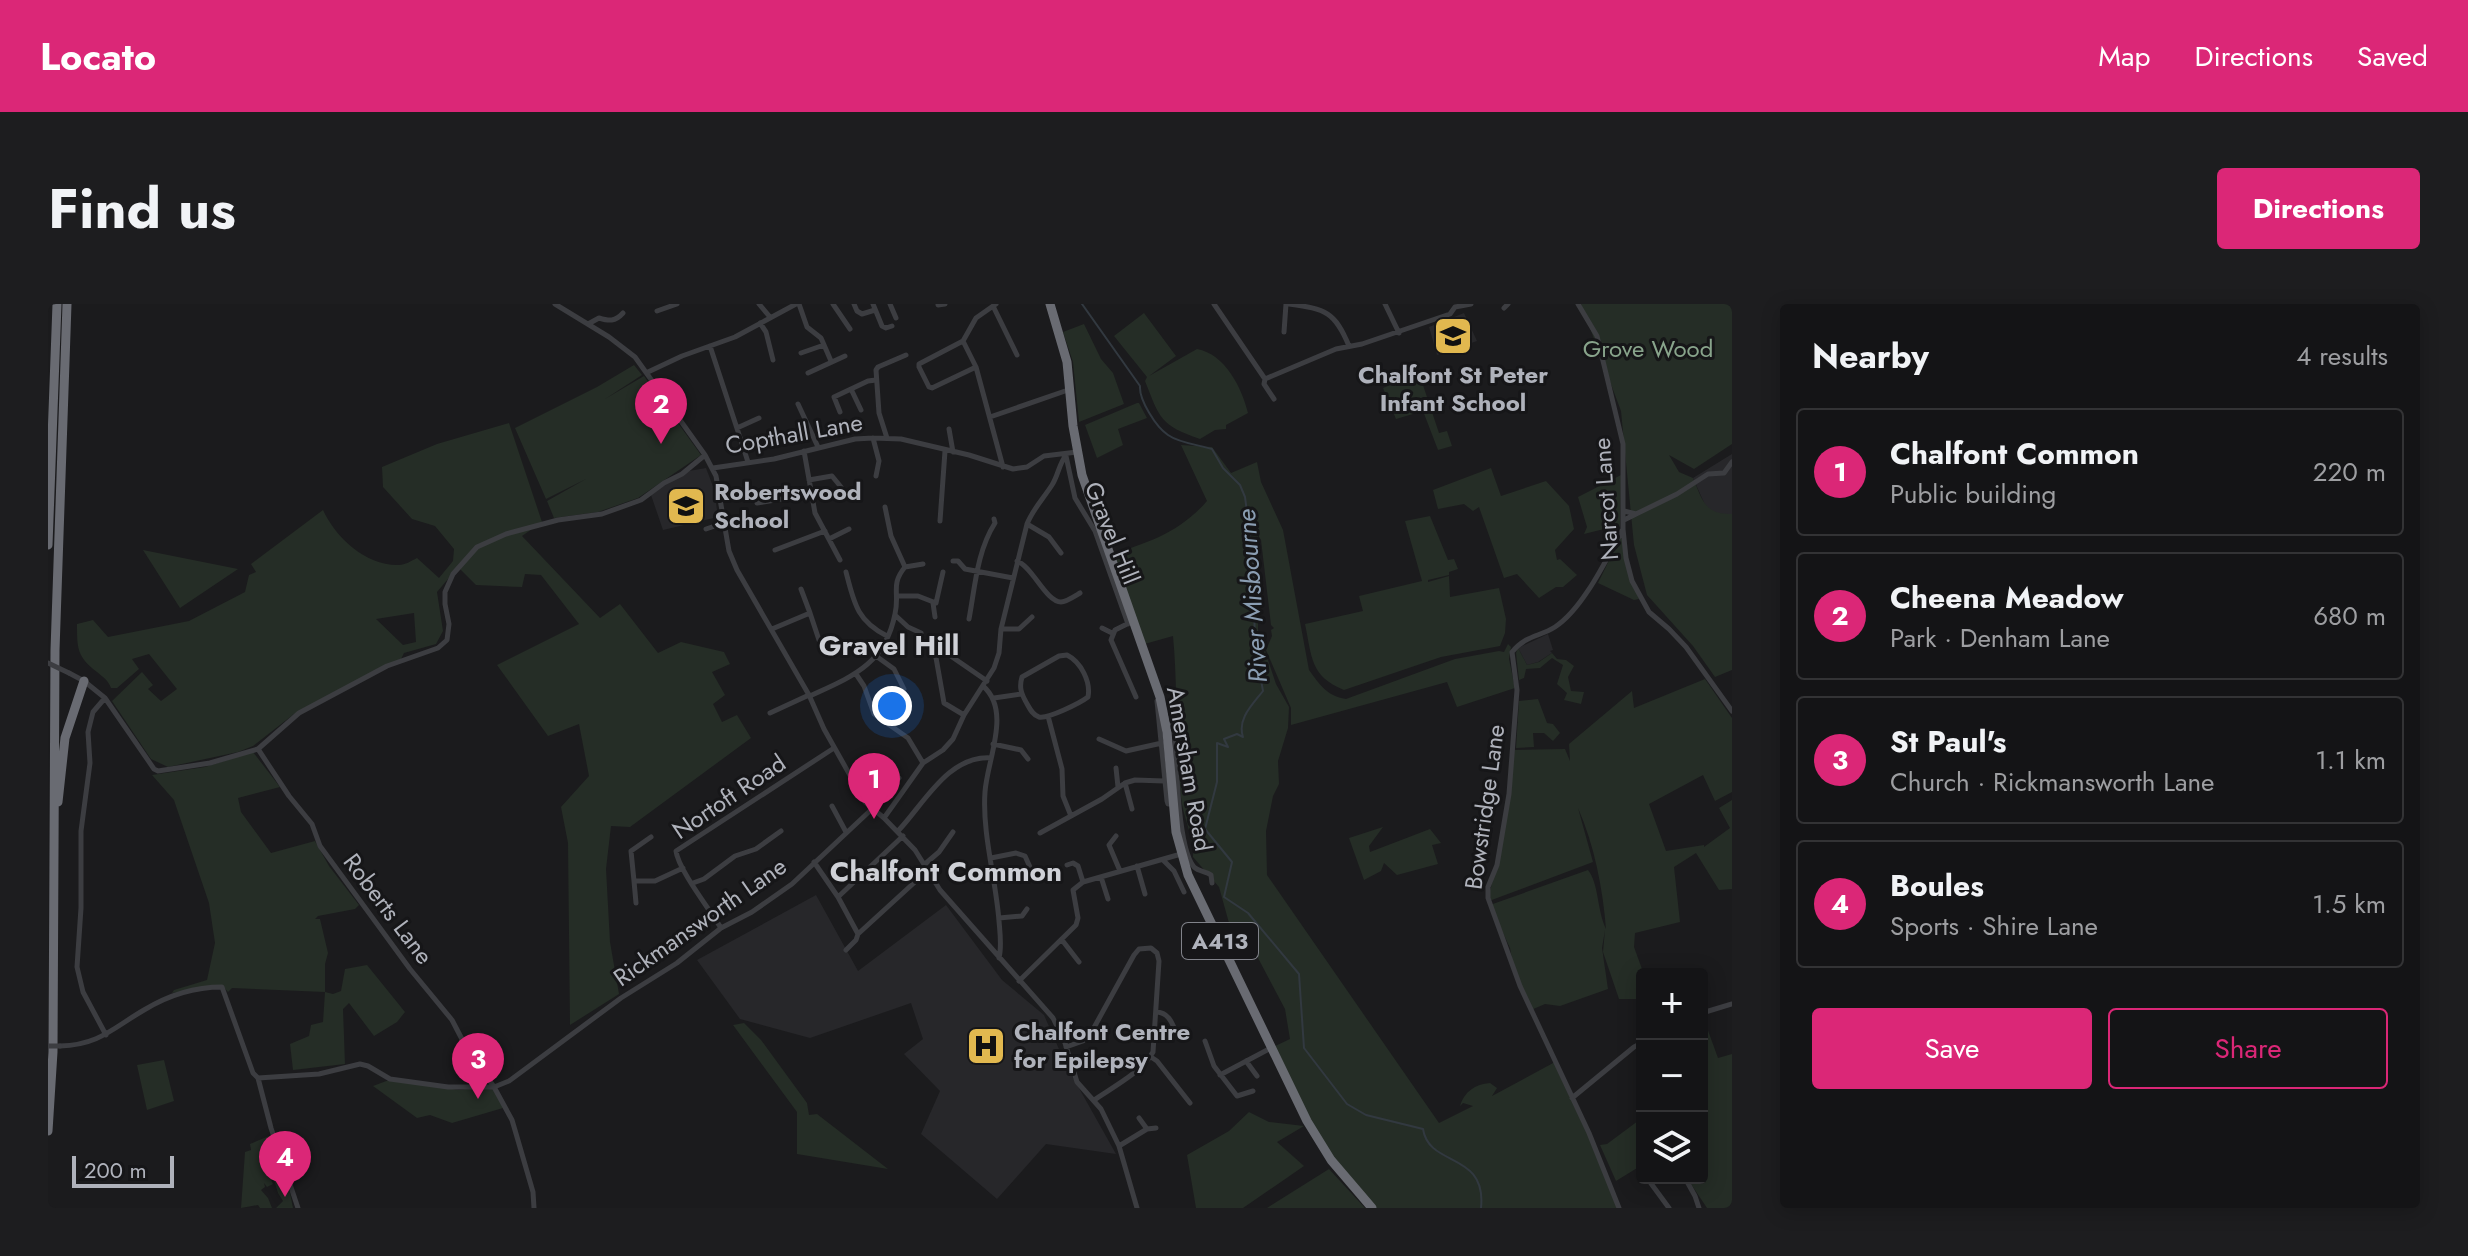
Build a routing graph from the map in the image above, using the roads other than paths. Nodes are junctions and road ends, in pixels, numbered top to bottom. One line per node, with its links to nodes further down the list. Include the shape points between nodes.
1 (57, 304): 87 (highway)
2 (67, 304): 160 (highway)
3 (555, 304): 27 (street)
4 (677, 304): 22 (street)
5 (759, 304): 24 (street)
6 (798, 304): 24 (street); 33 (street, via 807,327)
7 (833, 304): 29 (street)
8 (854, 304): 20 (street, via 862,314)
9 (890, 304): 25 (street)
10 (945, 304): 17 (street)
11 (1050, 304): 48 (highway, Amersham Road / A413)
12 (1214, 304): 45 (street)
13 (1288, 304): 21 (street); 30 (street)
14 (1385, 304): 31 (street)
15 (1471, 304): 19 (street)
16 (1578, 304): 75 (street, Narcot Lane, via 1597,336 1616,410 1623,444)
17 (938, 305)
18 (995, 305): 32 (street, via 976,318); 38 (street)
19 (1455, 305): 31 (street, via 1450,314)
20 (874, 307): 28 (street, via 882,326)
21 (1320, 307): 35 (street, via 1340,324)
22 (657, 311)
23 (623, 313): 27 (street, via 616,320)
24 (770, 317): 26 (street)
25 (896, 318)
26 (760, 323): 34 (street); 40 (street)
27 (588, 324): 43 (street, via 618,343)
28 (892, 326)
29 (850, 329)
30 (1284, 332)
31 (1399, 333): 35 (street)
32 (963, 341): 42 (street); 42 (street, via 919,364 929,387)
33 (824, 345): 36 (street); 41 (street)
34 (710, 346): 43 (street); 55 (street)
35 (1349, 346): 45 (street)
36 (801, 353)
37 (906, 355): 46 (street, via 878,367)
38 (1017, 355)
39 (845, 356): 41 (street)
40 (773, 360)
41 (831, 361): 44 (street)
42 (976, 367): 53 (street)
43 (648, 373): 64 (street)
44 (808, 373)
45 (1265, 379): 49 (street)
46 (876, 380): 47 (street); 58 (street)
47 (851, 389): 51 (street); 52 (street, via 833,396)
48 (1069, 389): 53 (street); 63 (highway, Amersham Road / A413)
49 (1274, 399)
50 (798, 404): 59 (street)
51 (861, 410)
52 (840, 412)
53 (990, 417): 68 (street)
54 (759, 418): 55 (street)
55 (737, 428): 65 (street)
56 (949, 429): 62 (street)
57 (873, 438): 58 (street, Copthall Lane); 59 (street, Copthall Lane); 69 (street, via 879,461)
58 (887, 438): 61 (street, Copthall Lane)
59 (818, 447): 60 (street, Copthall Lane)
60 (804, 451): 65 (street, Copthall Lane); 70 (street)
61 (945, 451): 62 (street, Copthall Lane); 79 (street)
62 (953, 452): 68 (street, Copthall Lane)
63 (1072, 454): 68 (street); 81 (street, via 1061,461); 108 (highway, Amersham Road / A413)
64 (705, 455): 67 (street); 137 (street, via 641,500 602,514 506,534 477,547 445,592 447,640 299,713)
65 (748, 462): 67 (street, Copthall Lane)
66 (1732, 462): 76 (street, via 1724,473 1708,474)
67 (713, 468): 80 (street)
68 (1003, 468)
69 (876, 476)
70 (809, 480): 71 (street, via 832,476); 72 (street)
71 (841, 487)
72 (812, 494): 73 (street); 85 (street)
73 (757, 503)
74 (885, 507): 94 (street)
75 (1624, 511): 76 (street); 78 (street, Narcot Lane)
76 (1636, 514): 78 (street)
77 (994, 519): 95 (street)
78 (1624, 520): 84 (street, Narcot Lane)
79 (940, 521)
80 (724, 523): 82 (street); 110 (street, via 737,570)
81 (1027, 524): 89 (street, via 1049,537); 92 (street)
82 (706, 529)
83 (849, 529): 86 (street)
84 (1623, 529): 128 (street, Narcot Lane, via 1632,581 1649,612 1686,647); 207 (street, Bowstridge Lane, via 1579,602 1556,626 1520,642 1512,652 1517,690 1509,794 1488,887 1520,986)
85 (825, 531): 86 (street); 88 (street)
86 (829, 539): 90 (street)
87 (48, 545)
88 (775, 550)
89 (1061, 553)
90 (840, 560)
91 (953, 561): 95 (street)
92 (1017, 561): 98 (street); 100 (street, via 1056,601)
93 (923, 564): 94 (street)
94 (905, 567): 101 (street, via 897,576)
95 (978, 571): 98 (street); 107 (street)
96 (846, 572): 114 (street, via 860,615)
97 (943, 572): 102 (street, via 938,601)
98 (1013, 578): 111 (street)
99 (801, 589): 103 (street)
100 (1080, 593)
101 (897, 596): 102 (street, via 918,596); 104 (street)
102 (933, 603): 105 (street)
103 (810, 613): 110 (street); 115 (street)
104 (895, 615): 112 (street); 114 (street)
105 (935, 617)
106 (1032, 617): 111 (street, via 1019,629)
107 (969, 619)
108 (1131, 623): 113 (street); 125 (highway, Amersham Road / A413)
109 (1102, 628): 113 (street)
110 (772, 629): 123 (street)
111 (1001, 629): 120 (street, via 999,653)
112 (921, 633)
113 (1112, 633): 124 (street, via 1113,649)
114 (887, 636): 116 (street)
115 (822, 642)
116 (876, 656): 118 (street); 121 (street, via 894,669)
117 (48, 663): 119 (street, bridge)
118 (856, 674): 123 (street); 140 (street, via 874,714 908,738)
119 (84, 681): 126 (street); 160 (highway, via 65,738)
120 (985, 683): 127 (street); 130 (street); 130 (street, via 942,650 935,652 944,703)
121 (904, 689)
122 (1021, 694): 127 (street); 131 (street, via 1032,712); 131 (street, via 1022,677 1059,656 1075,659 1088,684 1088,697)
123 (810, 696): 129 (street); 136 (street)
124 (1136, 697)
125 (1160, 697): 132 (highway, Amersham Road / A413); 134 (street)
126 (105, 698): 137 (street, via 158,771); 193 (street, via 93,712 88,732 77,967 83,992)
127 (994, 698): 135 (street)
128 (1732, 711)
129 (770, 713)
130 (964, 715): 140 (street, via 953,739)
131 (1048, 716): 151 (street)
132 (1165, 723): 147 (highway, Amersham Road / A413); 174 (street, via 1175,727 1178,800 1190,859 1211,875)
133 (1099, 739): 134 (street, via 1126,751)
134 (1162, 743): 142 (street)
135 (993, 744): 138 (street); 139 (street, via 1021,750)
136 (834, 748): 149 (street); 168 (street, Nortoft Road, via 676,851)
137 (258, 749): 205 (street, Roberts Lane, via 312,824 320,846 452,1020)
138 (991, 758): 157 (street, via 962,762 929,794); 162 (street, via 985,793)
139 (1028, 759)
140 (923, 763): 145 (street)
141 (1116, 768): 144 (street)
142 (1164, 781): 143 (street); 147 (street)
143 (1125, 783): 144 (street); 150 (street)
144 (1118, 787): 151 (street)
145 (904, 791): 146 (street, via 897,780); 152 (street)
146 (879, 799)
147 (1172, 804): 161 (highway, Amersham Road / A413)
148 (832, 806): 154 (street)
149 (873, 808): 152 (street); 154 (street, Rickmansworth Lane)
150 (1132, 809)
151 (1071, 816): 156 (street)
152 (884, 818): 157 (street)
153 (781, 831): 175 (street)
154 (846, 832): 164 (street, Rickmansworth Lane)
155 (953, 832): 167 (street)
156 (1040, 833)
157 (900, 834): 167 (street); 178 (street)
158 (1116, 836): 169 (street, via 1109,845)
159 (651, 837): 172 (street, via 631,851)
160 (53, 840): 213 (highway)
161 (1181, 854): 163 (street); 199 (highway, Amersham Road / A413)
162 (991, 858): 170 (street, via 1025,856); 182 (street)
163 (1163, 859): 166 (street); 176 (street)
164 (814, 862): 178 (street); 183 (street, Rickmansworth Lane, via 792,884)
165 (1067, 865): 173 (street, via 1078,866)
166 (1137, 866): 169 (street); 177 (street)
167 (926, 867): 184 (street); 187 (street)
168 (683, 868): 172 (street, via 655,881); 175 (street, Nortoft Road)
169 (1120, 871): 171 (street)
170 (1034, 876)
171 (1101, 877): 173 (street); 179 (street)
172 (634, 881): 180 (street)
173 (1083, 882): 185 (street, via 1073,890 1076,925)
174 (1212, 883)
175 (693, 884): 183 (street, Nortoft Road)
176 (1184, 892)
177 (1145, 894)
178 (838, 897): 184 (street)
179 (1108, 899)
180 (636, 903)
181 (1027, 909): 182 (street, via 1022,916)
182 (999, 918): 187 (street)
183 (721, 928): 205 (street, Rickmansworth Lane)
184 (858, 934): 186 (street)
185 (1062, 940): 188 (street); 189 (street)
186 (846, 950)
187 (999, 958): 189 (street)
188 (1079, 962)
189 (1019, 981): 198 (street, via 1053,1018)
190 (1732, 1004): 191 (street)
191 (1708, 1011)
192 (1156, 1012): 194 (street, via 1168,1016); 198 (street, via 1157,953 1139,949 1091,1033); 200 (street)
193 (106, 1035): 196 (street, bridge, via 77,1046); 204 (street, via 170,996 222,987)
194 (1178, 1037)
195 (1205, 1041): 202 (street)
196 (48, 1046)
197 (1636, 1046): 207 (street)
198 (1066, 1047): 208 (street, via 1077,1082)
199 (1271, 1048): 201 (street); 220 (highway, Amersham Road / A413, via 1331,1160)
200 (1151, 1057): 208 (street); 209 (street)
201 (1246, 1061): 202 (street); 203 (street)
202 (1220, 1075): 206 (street, via 1237,1096)
203 (1257, 1076)
204 (258, 1078): 205 (street, Rickmansworth Lane, via 319,1074 360,1064 390,1079); 217 (street)
205 (494, 1087): 218 (street, Roberts Lane, via 512,1120)
206 (1253, 1091)
207 (1572, 1098): 221 (street, Bowstridge Lane)
208 (1094, 1100): 214 (street)
209 (1190, 1103)
210 (1139, 1118): 212 (street)
211 (1156, 1128): 212 (street)
212 (1147, 1129): 214 (street)
213 (48, 1131)
214 (1119, 1146): 219 (street)
215 (1651, 1184): 222 (street)
216 (1688, 1184): 223 (street)
217 (298, 1208)
218 (534, 1208)
219 (1137, 1208)
220 (1372, 1208)
221 (1619, 1208)
222 (1669, 1208)
223 (1699, 1208)

